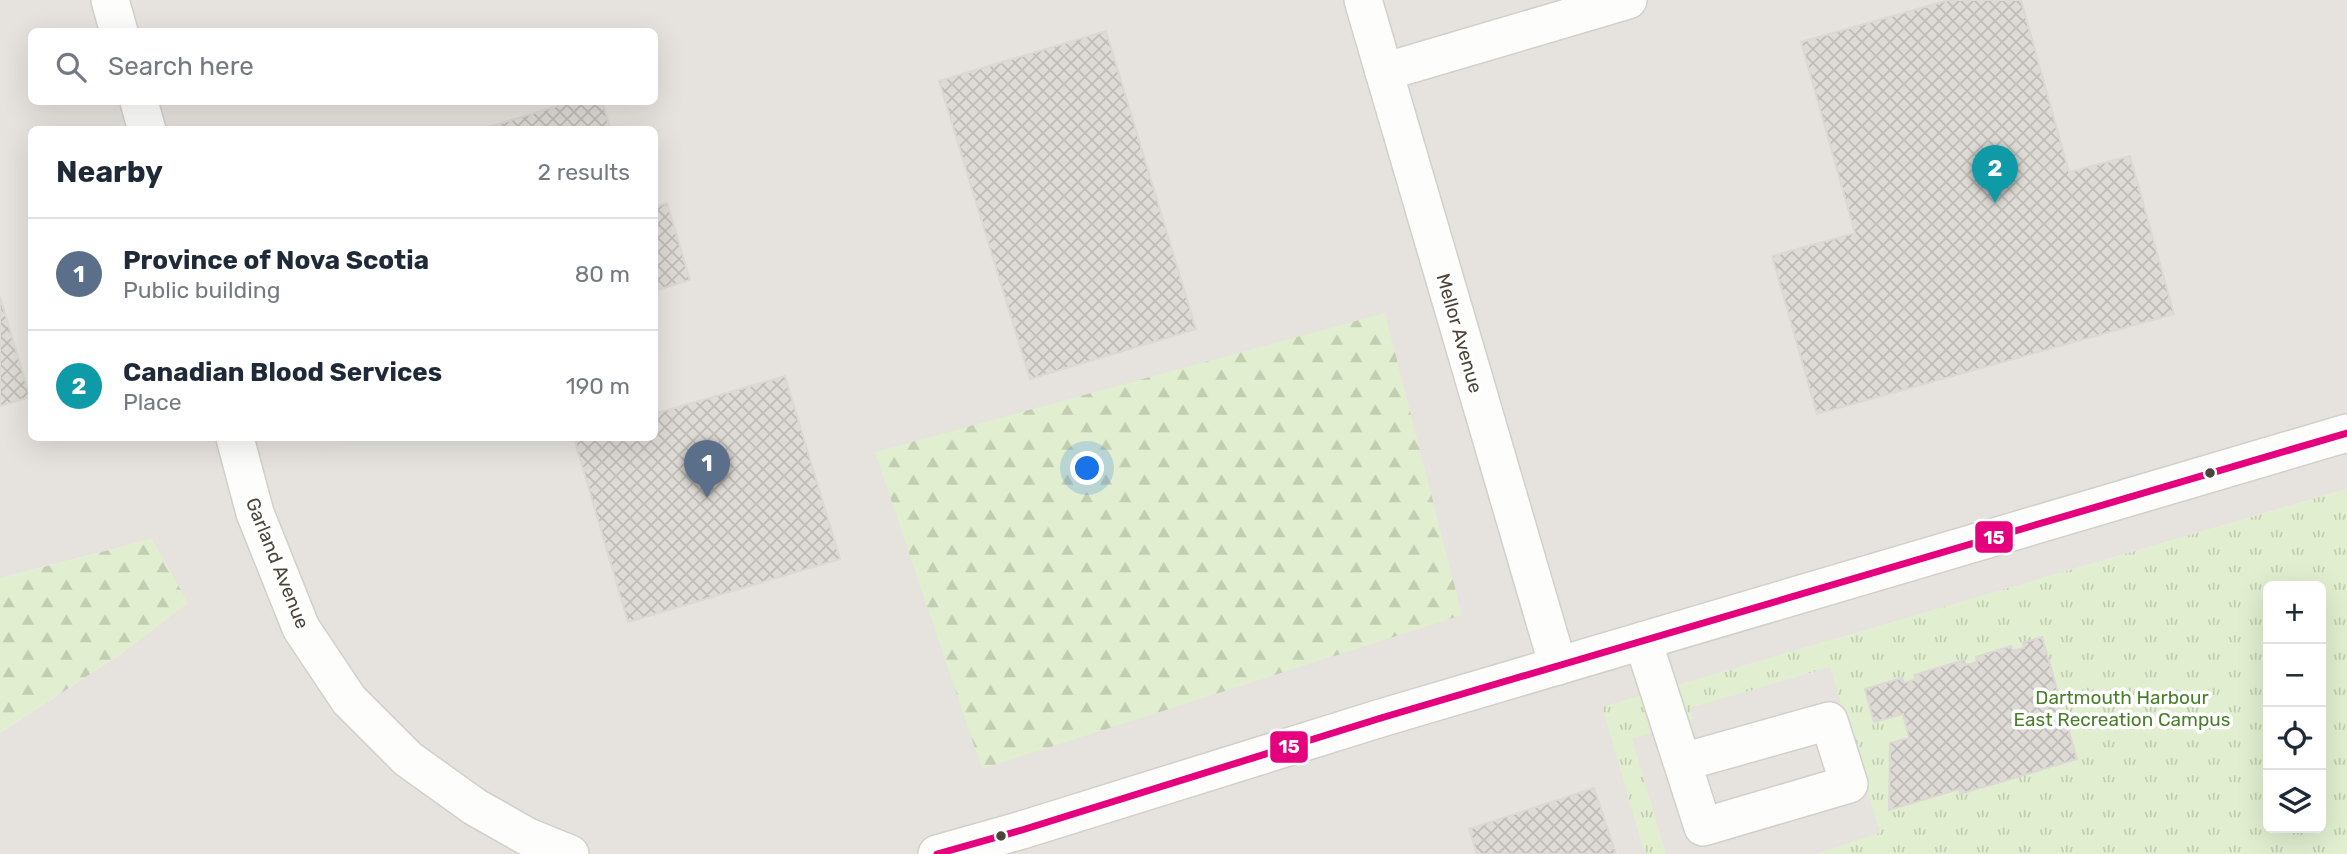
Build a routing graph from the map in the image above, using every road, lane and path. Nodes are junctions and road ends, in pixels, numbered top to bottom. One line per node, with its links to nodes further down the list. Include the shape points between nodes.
1 (110, 0): 4 (street)
2 (1363, 0): 5 (street, Mellor Avenue)
3 (1628, 0): 5 (street)
4 (118, 28)
5 (1384, 72): 11 (street, Mellor Avenue)
6 (140, 105): 7 (street)
7 (146, 126)
8 (2347, 433): 10 (street)
9 (236, 441): 13 (street, Garland Avenue, via 255,513 301,628 349,700 408,759 475,807)
10 (1643, 641): 11 (street); 12 (street)
11 (1558, 666): 14 (street)
12 (1683, 762)
13 (570, 854)
14 (937, 854)

